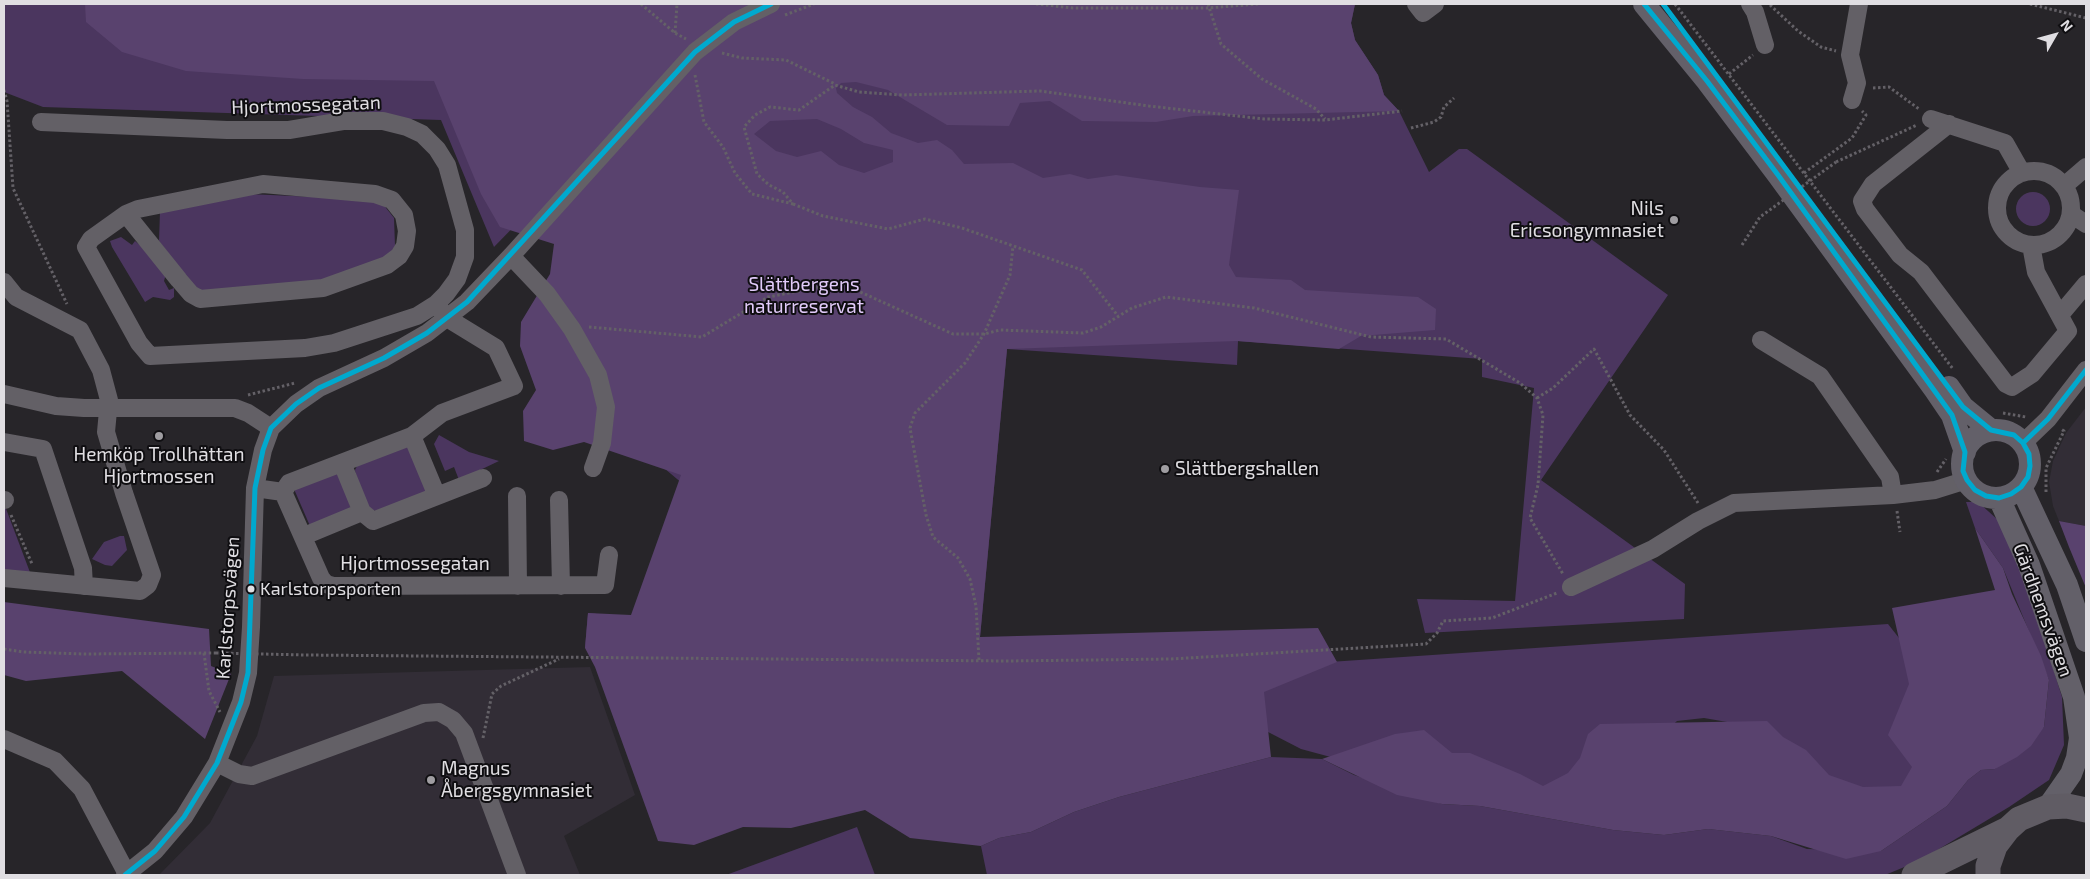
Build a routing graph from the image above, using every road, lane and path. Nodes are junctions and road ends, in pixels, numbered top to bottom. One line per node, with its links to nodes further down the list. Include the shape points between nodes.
1 (641, 4): 17 (path)
2 (677, 4): 17 (path)
3 (771, 4): 19 (street, via 734,22)
4 (1036, 4): 15 (path, via 1073,8)
5 (1258, 4): 15 (path)
6 (1416, 4): 7 (street, via 1423,13)
7 (1435, 4)
8 (1644, 4): 69 (main road, via 1766,159 1952,415)
9 (1663, 4): 63 (main road, via 1963,407)
10 (1674, 4): 21 (path)
11 (1750, 4): 18 (street)
12 (1767, 4): 20 (path, via 1821,47)
13 (1859, 4): 20 (street)
14 (2030, 4): 16 (path)
15 (1208, 6): 29 (path, via 1221,44 1262,79 1316,109)
16 (2086, 18)
17 (675, 33): 19 (path, via 687,39)
18 (1765, 45): 21 (path)
19 (695, 52): 23 (path, via 717,51 742,58 786,60); 44 (street)
20 (1850, 54): 26 (street, via 1857,83)
21 (1729, 74): 34 (path)
22 (695, 75): 37 (path, via 704,122 723,147 735,173 752,194)
23 (835, 85): 29 (path, via 859,92 902,95 1040,91 1264,119); 37 (path, via 799,110 770,107 755,115 744,127 757,174)
24 (4, 90): 51 (path, via 13,188)
25 (1454, 98): 32 (path, via 1434,122)
26 (1852, 100): 28 (path, via 1874,87 1889,87); 34 (path, via 1866,114 1852,138)
27 (1402, 111): 29 (path)
28 (1931, 119): 31 (street); 41 (path, bridge, via 1836,162 1760,218)
29 (1325, 120)
30 (41, 122): 47 (street, Hjortmossegatan, via 289,130 343,121 383,121 422,134 447,165 465,230 464,257 457,279)
31 (1948, 124): 35 (street, via 2005,143); 48 (street, via 1873,184 1862,201 1865,209 1900,255 1920,272 2006,384 2012,387 2032,374 2068,331)
32 (1411, 128)
33 (2086, 167): 36 (street)
34 (1804, 173): 56 (path)
35 (2022, 173): 36 (street, via 2045,173); 42 (street, via 2002,188 1997,212 2000,224 2008,234 2018,242)
36 (2064, 186): 39 (street)
37 (794, 204): 43 (path, via 823,216 888,228 925,219)
38 (126, 214): 38 (street, via 262,184 375,194 392,200 404,215 407,231 405,246 399,256 387,265 323,288 200,299 190,294); 47 (street, Hjortmossegatan, via 91,239 86,247 139,343 150,356 334,343 417,316)
39 (2071, 214): 40 (street); 42 (street, via 2056,237)
40 (2086, 224)
41 (1742, 245)
42 (2031, 245): 48 (street, via 2036,272)
43 (1013, 246): 49 (path, via 1082,270); 53 (path, via 1010,275)
44 (511, 256): 50 (street); 52 (street, via 547,294)
45 (2086, 284): 48 (street)
46 (5, 285): 51 (street, via 16,297)
47 (436, 304): 50 (street)
48 (2060, 315)
49 (1118, 316): 53 (path, via 1102,327 1083,333 1000,330); 60 (path, via 1166,297 1254,308 1371,338 1446,339 1520,382)
50 (447, 318): 64 (street, via 384,358 319,388); 66 (street, via 496,348 514,386 442,413)
51 (80, 330): 61 (street, via 106,383)
52 (572, 330): 53 (path, via 578,326 702,337 768,296 830,285 858,292 952,334); 71 (street, via 598,375 606,407 602,443)
53 (984, 334): 101 (path, via 965,363 915,413 910,428 926,515 934,537 958,558 970,579 976,606)
54 (1761, 340): 78 (street, via 1820,376 1890,477)
55 (2086, 370): 62 (street)
56 (1956, 374)
57 (300, 381): 59 (path)
58 (4, 394): 61 (street, via 56,406)
59 (244, 396)
60 (1537, 398): 86 (path, via 1553,388 1594,349 1630,415 1669,456); 96 (path, via 1543,415 1538,486 1530,518)
61 (108, 409): 64 (street, via 235,408); 93 (street, via 106,432 152,575 148,585 140,591)
62 (2048, 419): 63 (path, via 2005,414); 68 (street)
63 (1995, 421): 68 (main road); 69 (main road)
64 (271, 428): 76 (street, Karlstorpsvägen)
65 (2064, 431): 82 (path, via 2046,468)
66 (412, 436): 70 (street); 79 (street)
67 (4, 442): 93 (street, via 43,449 83,568)
68 (2023, 443): 75 (main road, via 2029,454 2030,466)
69 (1956, 452): 72 (path); 74 (main road, via 1963,461)
70 (342, 463): 77 (street, via 289,483); 85 (street)
71 (593, 468)
72 (1929, 477)
73 (483, 478): 79 (street)
74 (1967, 480): 78 (street, via 1935,490); 81 (main road, via 1975,490)
75 (2021, 487): 81 (main road); 97 (main road, Gärdhemsvägen, via 2067,585)
76 (255, 488): 77 (street); 102 (street, Karlstorpsvägen, via 248,672)
77 (283, 492): 89 (street, Hjortmossegatan)
78 (1893, 495): 86 (street, via 1734,503)
79 (437, 496): 85 (street, via 373,521)
80 (517, 496): 94 (street)
81 (1999, 498): 106 (main road, Gärdhemsvägen, via 2030,565 2074,697 2080,738 2078,758)
82 (2047, 498)
83 (4, 500): 92 (path)
84 (559, 500): 95 (street)
85 (362, 512): 89 (street)
86 (1705, 517): 96 (street, via 1653,549)
87 (1898, 518): 88 (path)
88 (1900, 532)
89 (304, 536): 94 (street, Hjortmossegatan, via 321,578 333,586)
90 (610, 555): 95 (street, Hjortmossegatan, via 605,585)
91 (4, 578): 92 (street)
92 (39, 582): 93 (street)
93 (84, 586)
94 (518, 586): 95 (street, Hjortmossegatan)
95 (561, 586)
96 (1571, 587): 101 (path, via 1492,618 1443,622 1426,644 1171,659)
97 (2086, 641)
98 (4, 648): 99 (path, via 23,652 84,654)
99 (204, 653): 100 (path, bridge); 102 (path, via 208,691)
100 (562, 658): 101 (path); 104 (path, via 500,686 492,694 482,748)
101 (979, 660)
102 (230, 733): 105 (street, Karlstorpsvägen)
103 (4, 739): 109 (street, Karlstorpsvägen, via 55,761 82,788)
104 (472, 753): 105 (street, via 464,733 453,720 439,712 424,713 252,776); 110 (street)
105 (217, 763): 109 (street, Karlstorpsvägen, via 184,817 155,851)
106 (2048, 807): 107 (highway); 108 (highway, via 2033,812)
107 (2086, 810)
108 (2008, 829): 111 (highway); 112 (highway, via 1995,846)
109 (126, 875)
110 (517, 875)
111 (1914, 875)
112 (1988, 875)

